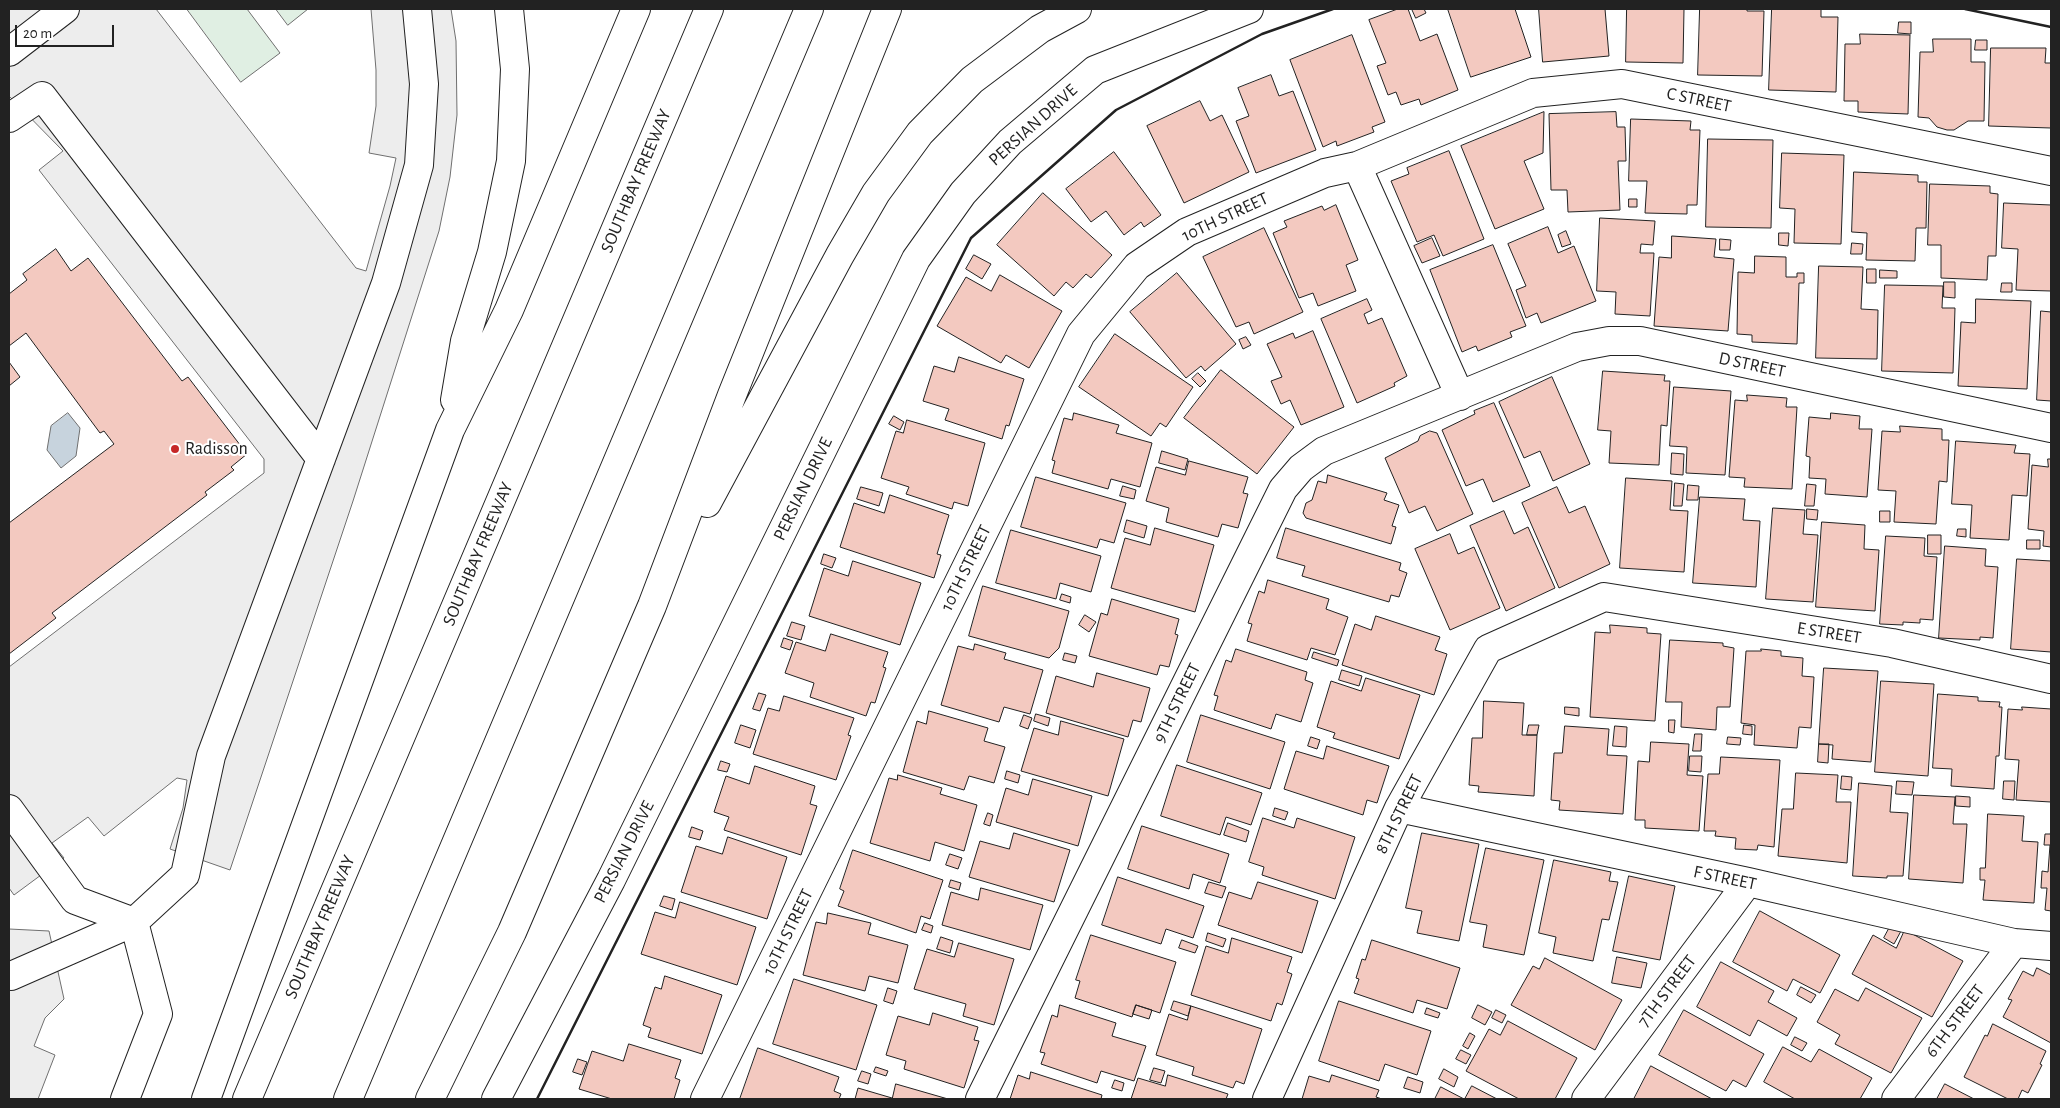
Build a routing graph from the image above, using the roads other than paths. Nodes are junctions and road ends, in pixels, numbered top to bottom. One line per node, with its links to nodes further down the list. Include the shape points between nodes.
1 (65, 9): 10 (main road)
2 (417, 9): 17 (main road, via 424,84 419,166 386,283)
3 (509, 9): 16 (main road, via 515,69 511,161 492,252 466,341)
4 (636, 9): 16 (main road, via 509,310)
5 (709, 9): 30 (main road, SOUTHBAY FREEWAY)
6 (808, 9): 31 (main road)
7 (886, 9): 19 (main road)
8 (1077, 9): 19 (main road, via 1040,29 972,80 920,133 876,193 840,254)
9 (1249, 9): 33 (main road, PERSIAN DRIVE, via 1095,70 1010,142 963,193 916,259 611,880)
10 (9, 52)
11 (9, 118): 17 (main road, via 42,96)
12 (1357, 166): 13 (main road, C STREET, via 1533,93 1622,84); 14 (main road); 34 (main road, 10TH STREET, via 1325,173 1187,232 1137,266 1081,334)
13 (2051, 171)
14 (1460, 396): 15 (main road, D STREET, via 1577,347 1609,341 1640,341); 35 (main road, 9TH STREET, via 1324,451 1301,468 1283,489)
15 (2051, 428)
16 (450, 430): 29 (main road)
17 (321, 459): 24 (main road, via 211,756 185,875)
18 (1604, 597): 20 (main road, E STREET, via 1892,643); 21 (main road, 8TH STREET, via 1488,649)
19 (652, 606): 32 (main road, via 512,932)
20 (2051, 679)
21 (1399, 808): 23 (main road, F STREET); 36 (main road, 8TH STREET)
22 (9, 809): 24 (main road, via 75,900)
23 (1748, 882): 25 (main road, F STREET); 37 (main road, 7TH STREET)
24 (134, 922): 27 (main road); 28 (main road, via 158,1014)
25 (2014, 943): 26 (main road, F STREET); 38 (main road, 6TH STREET)
26 (2051, 946)
27 (11, 976)
28 (125, 1099)
29 (206, 1099)
30 (246, 1099)
31 (348, 1099)
32 (430, 1099)
33 (496, 1099)
34 (705, 1099)
35 (980, 1099)
36 (1267, 1099)
37 (1586, 1099)
38 (1896, 1099)

